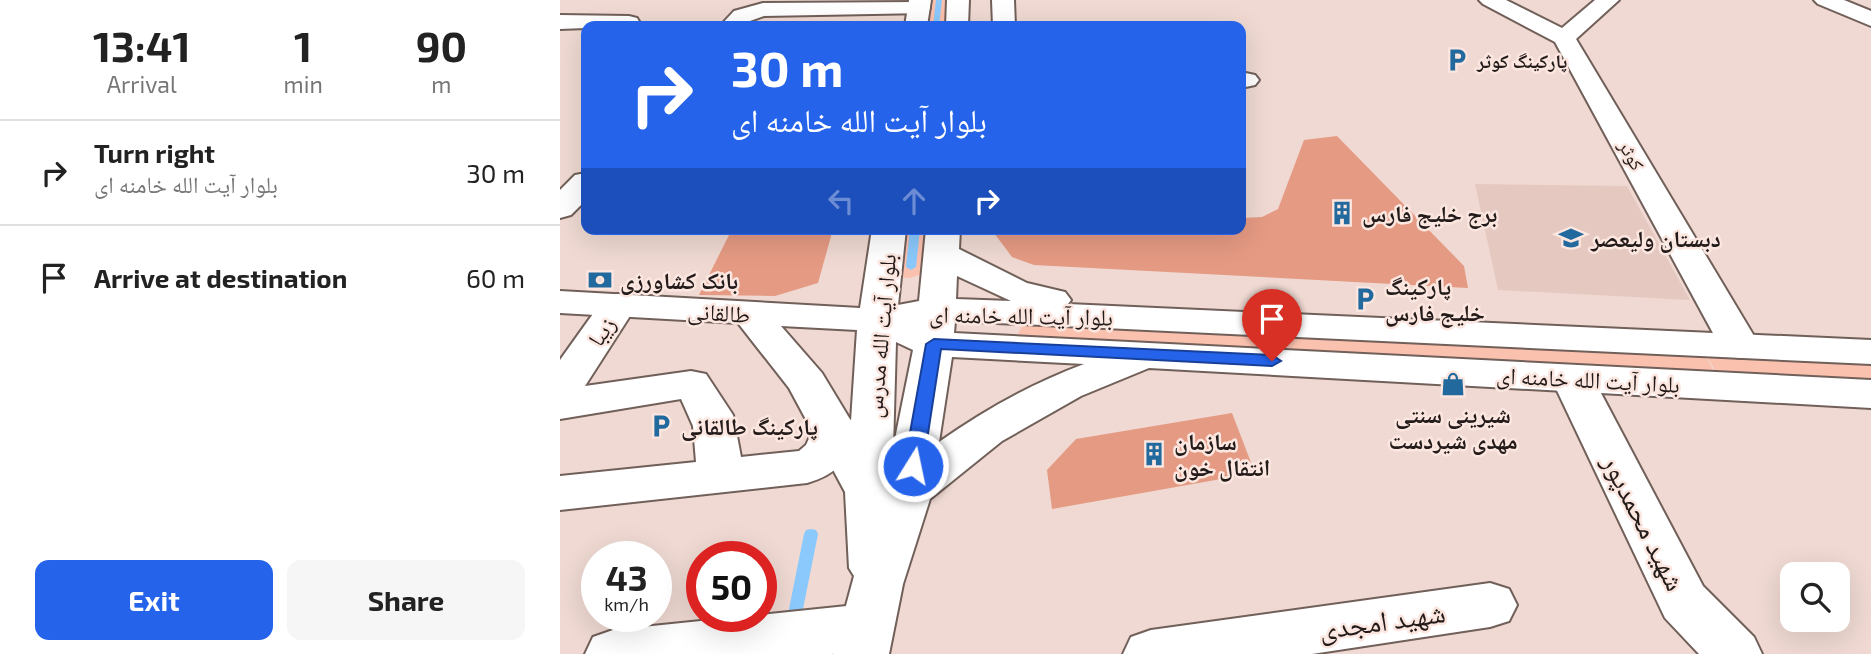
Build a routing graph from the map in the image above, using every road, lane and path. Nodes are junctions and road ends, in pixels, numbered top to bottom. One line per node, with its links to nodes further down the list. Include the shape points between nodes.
1 (958, 0): 13 (main road)
2 (1003, 0): 14 (main road)
3 (1490, 0): 17 (main road)
4 (1608, 0): 17 (main road)
5 (1825, 0): 11 (main road)
6 (1858, 0): 8 (main road)
7 (767, 5): 10 (main road); 12 (main road)
8 (1871, 5)
9 (919, 11): 10 (main road)
10 (826, 18)
11 (1871, 19)
12 (737, 21)
13 (957, 21)
14 (1004, 21)
15 (560, 22): 16 (main road)
16 (581, 22)
17 (1564, 38): 31 (main road, کوثر)
18 (581, 188): 19 (main road)
19 (560, 208)
20 (581, 220): 21 (main road)
21 (560, 221)
22 (888, 235): 28 (main road, بلوار آیت الله مدرس)
23 (942, 242): 27 (main road, via 1015,291); 29 (main road, بلوار آیت الله مدرس)
24 (560, 302): 25 (main road, طالقانی)
25 (618, 305): 26 (main road, طالقانی); 36 (main road, زیبا)
26 (750, 314): 28 (main road, طالقانی); 37 (main road, via 807,382)
27 (1115, 317): 29 (main road, بلوار آیت الله خامنه ای); 30 (main road, بلوار آیت الله خامنه ای)
28 (877, 320): 29 (main road, بلوار آیت الله خامنه ای); 40 (main road, بلوار آیت الله مدرس)
29 (935, 326): 33 (main road, بلوار آیت الله خامنه ای); 40 (main road, بلوار آیت الله مدرس)
30 (1216, 339): 31 (main road, بلوار آیت الله خامنه ای); 33 (main road, بلوار آیت الله خامنه ای); 34 (main road, بلوار آیت الله خامنه ای)
31 (1740, 346): 32 (main road, بلوار آیت الله خامنه ای)
32 (1871, 352)
33 (1148, 355): 40 (main road, via 1066,386)
34 (1572, 378): 35 (main road, بلوار آیت الله خامنه ای); 46 (main road, شهید محمدپور, via 1684,602)
35 (1871, 394)
36 (560, 399): 39 (main road, via 691,384 706,400 719,434)
37 (834, 430): 38 (main road, via 820,462); 40 (main road)
38 (807, 467): 39 (main road); 40 (main road)
39 (719, 474): 41 (main road)
40 (889, 491): 43 (main road, بلوار آیت الله مدرس)
41 (560, 493)
42 (1490, 605): 45 (main road, شهید امجدی)
43 (868, 622): 44 (main road)
44 (613, 654)
45 (1151, 654)
46 (1734, 654)

